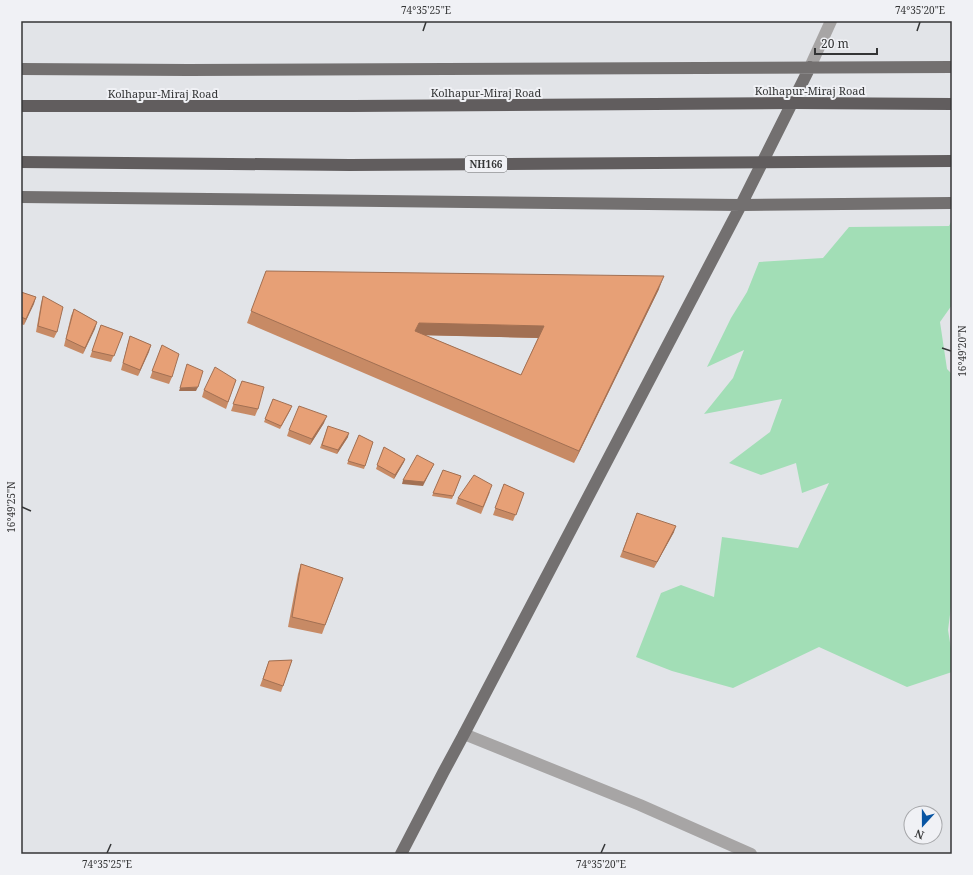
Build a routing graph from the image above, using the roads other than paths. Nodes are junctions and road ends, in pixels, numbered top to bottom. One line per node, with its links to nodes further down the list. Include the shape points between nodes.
1 (831, 21): 2 (street)
2 (810, 67): 3 (main road); 4 (main road); 11 (main road)
3 (952, 67)
4 (21, 69)
5 (952, 104): 6 (highway, Kolhapur-Miraj Road, bridge)
6 (21, 106)
7 (952, 161): 8 (highway, NH166, bridge, via 358,165)
8 (21, 162)
9 (21, 197): 11 (main road)
10 (952, 203): 11 (main road)
11 (741, 205): 12 (main road)
12 (464, 734): 13 (main road); 14 (street, via 640,805)
13 (401, 854)
14 (751, 854)

